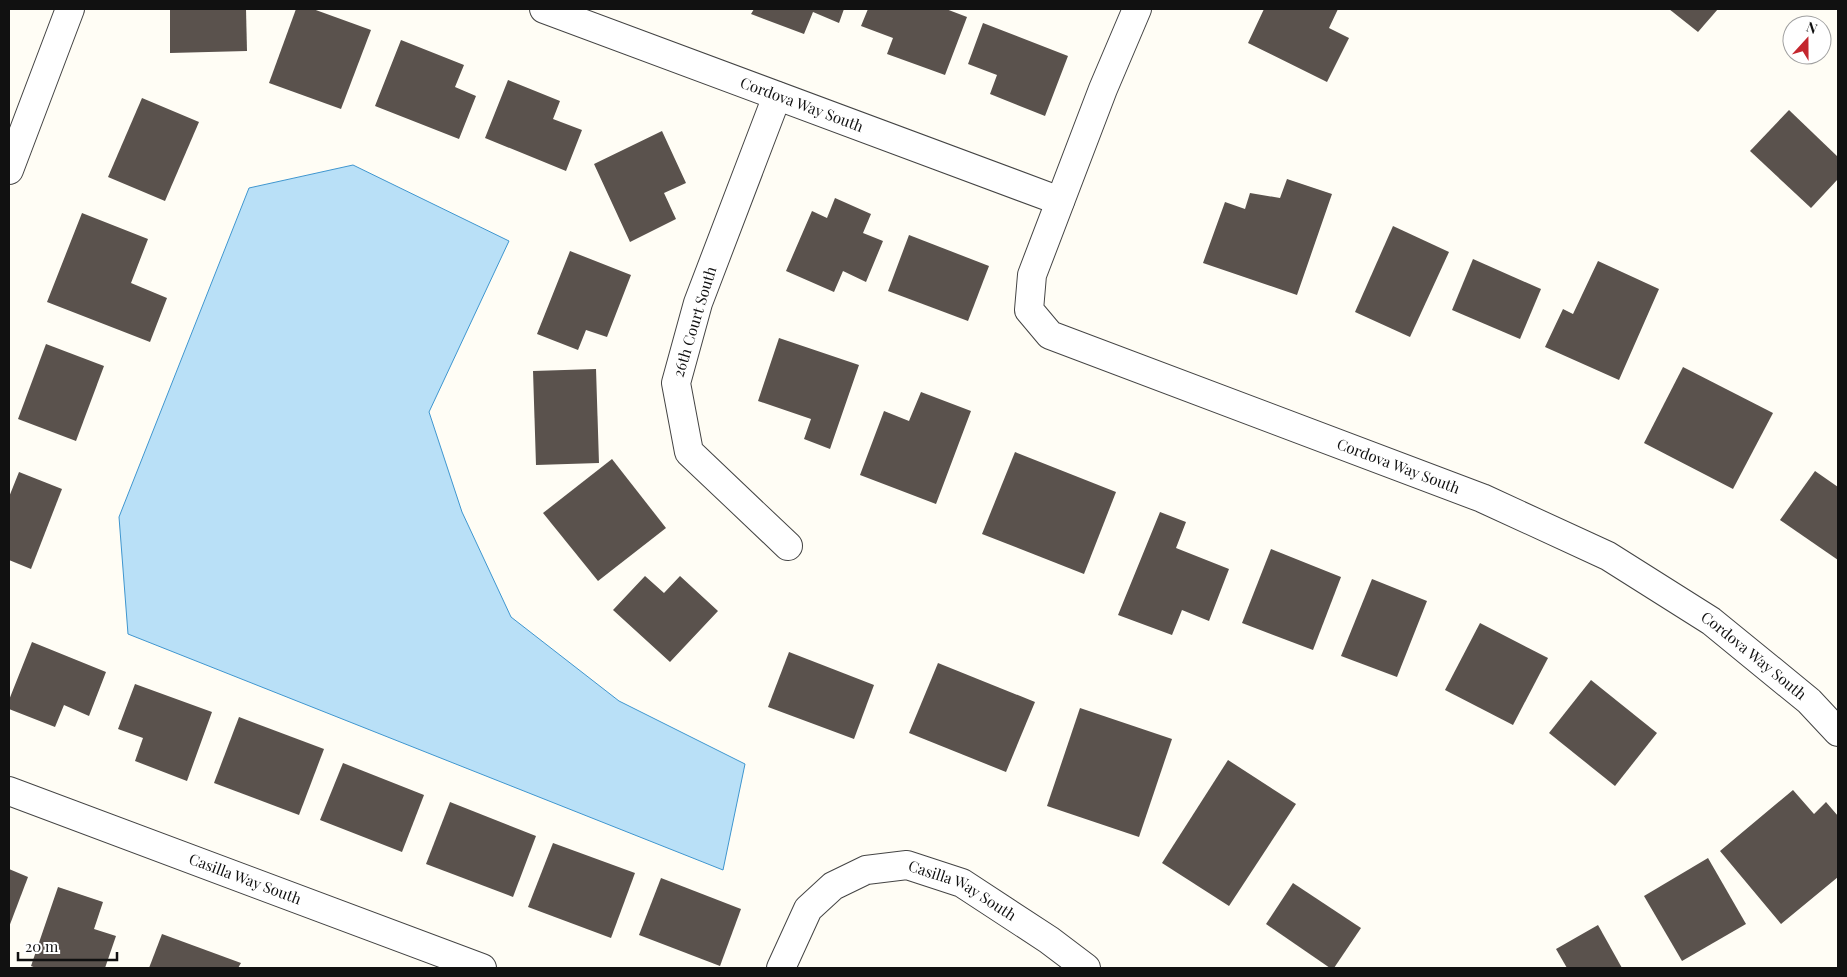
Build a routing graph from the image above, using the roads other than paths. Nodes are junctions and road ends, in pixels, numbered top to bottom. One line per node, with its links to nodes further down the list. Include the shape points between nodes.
1 (70, 9): 5 (street)
2 (1137, 9): 6 (street, Cordova Way South)
3 (551, 10): 4 (street, Cordova Way South)
4 (777, 96): 6 (street, Cordova Way South); 7 (street, 26th Court South, via 698,303 676,383 689,452)
5 (9, 170)
6 (1060, 201): 8 (street, Cordova Way South, via 1032,276 1029,310 1050,335 1482,498 1608,556 1712,621 1809,702)
7 (788, 546)
8 (1838, 732)
9 (9, 791): 10 (street, Casilla Way South)
10 (482, 968)
11 (781, 968): 12 (street, Casilla Way South, via 808,909 833,886 866,870 907,865 962,884)
12 (1086, 968)

